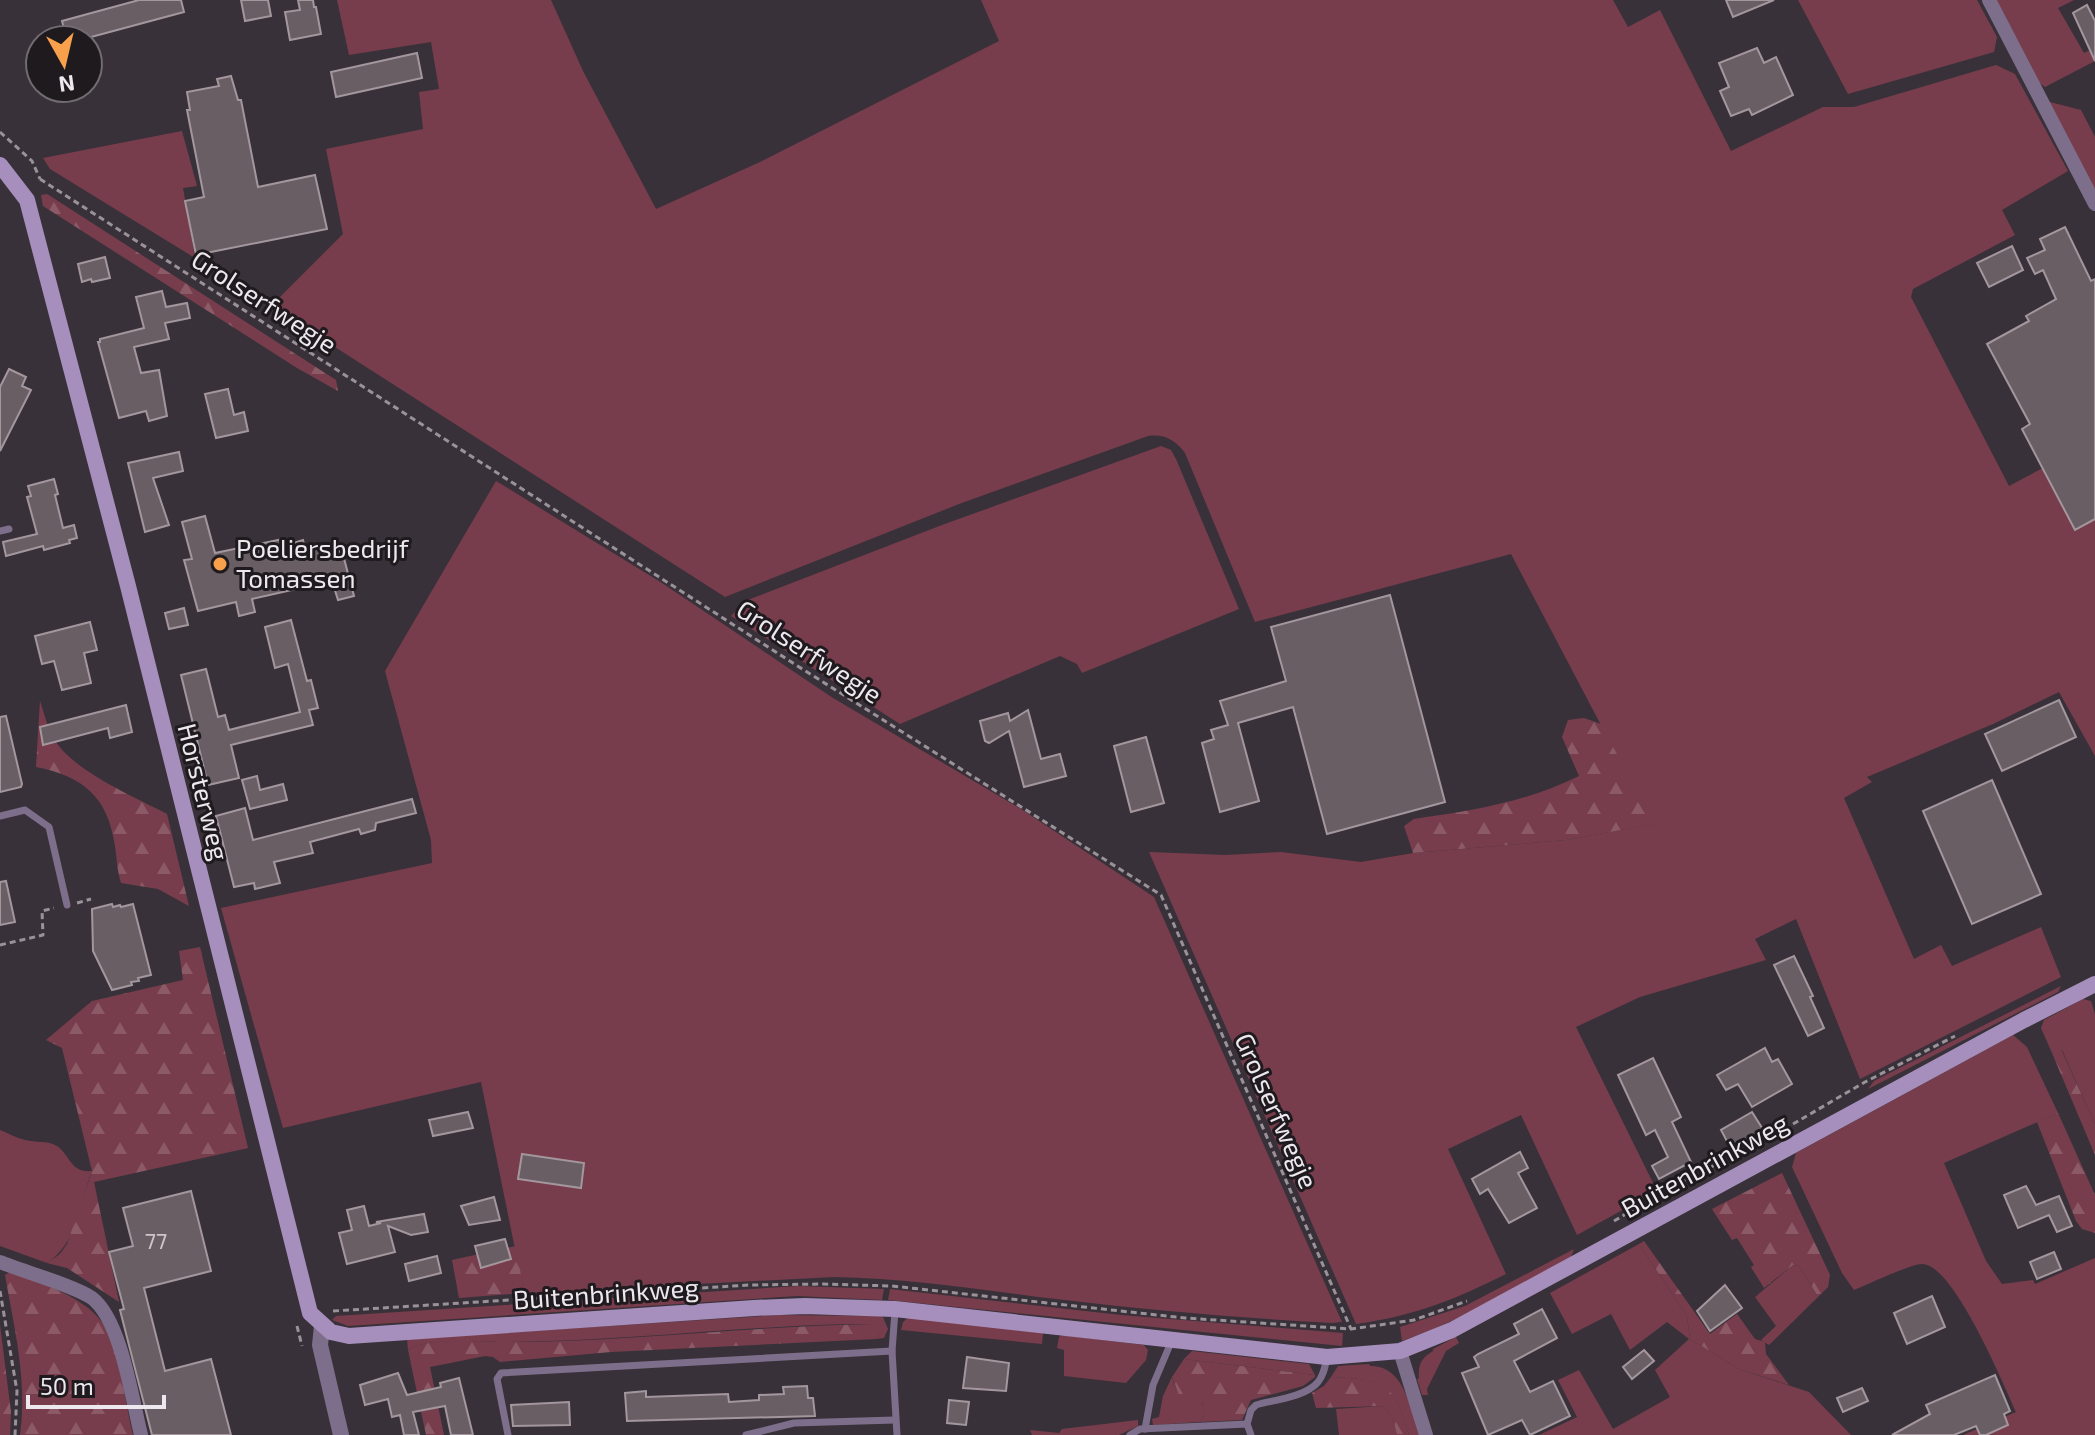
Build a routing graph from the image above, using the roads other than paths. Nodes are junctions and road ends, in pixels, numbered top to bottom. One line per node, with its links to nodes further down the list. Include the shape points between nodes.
1 (1989, 0): 3 (street)
2 (0, 165): 9 (main road, Horsterweg, via 27,200 310,1313)
3 (2095, 204)
4 (0, 816): 5 (lane, via 25,810 49,827)
5 (67, 905)
6 (2095, 984): 12 (main road, Buitenbrinkweg, via 1452,1330)
7 (0, 1262): 17 (street, via 89,1296 104,1309 115,1332)
8 (895, 1309): 9 (main road, Buitenbrinkweg, via 754,1308 349,1336); 10 (main road, Buitenbrinkweg); 11 (lane)
9 (322, 1326): 18 (street, Horsterweg, via 320,1345)
10 (1173, 1339): 13 (main road, Buitenbrinkweg); 16 (lane, via 1153,1385)
11 (892, 1351): 14 (lane); 19 (lane, via 501,1373 497,1379)
12 (1400, 1351): 13 (main road, Buitenbrinkweg); 24 (street)
13 (1327, 1357): 15 (lane, via 1315,1385 1256,1405)
14 (895, 1420): 20 (lane, via 794,1423); 21 (lane)
15 (1247, 1424): 16 (lane); 23 (lane)
16 (1145, 1429): 22 (lane)
17 (141, 1435)
18 (341, 1435)
19 (508, 1435)
20 (746, 1435)
21 (897, 1435)
22 (1130, 1435)
23 (1251, 1435)
24 (1426, 1435)

